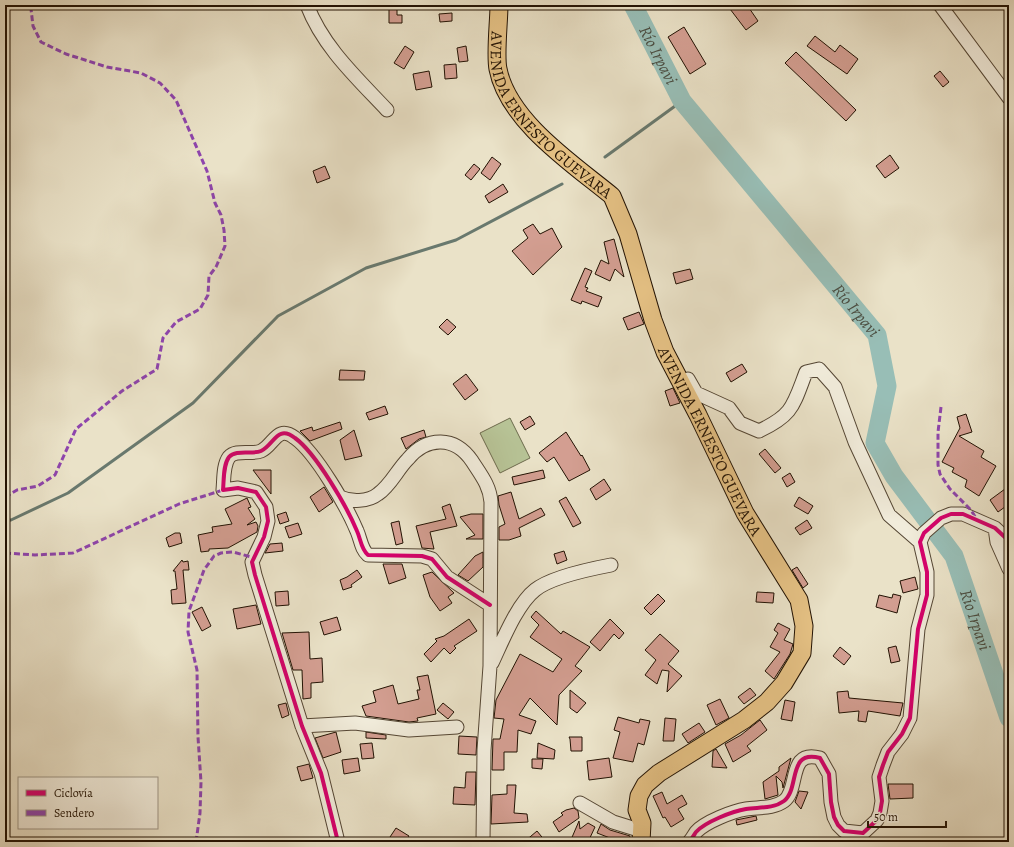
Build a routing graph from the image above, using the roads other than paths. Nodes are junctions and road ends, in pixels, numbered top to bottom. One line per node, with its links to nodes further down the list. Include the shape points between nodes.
1 (307, 5): 5 (street, via 312,19 330,48)
2 (499, 5): 6 (main road, AVENIDA ERNESTO GUEVARA, via 497,68 505,90 516,108 539,134 612,196 628,234)
3 (940, 5): 4 (street)
4 (1009, 98)
5 (387, 110)
6 (657, 330): 9 (street, via 696,393 728,408 740,423 759,431 777,422 792,408 806,372 819,369 835,387 855,442 889,515); 18 (main road, AVENIDA ERNESTO GUEVARA, via 665,352 745,513 799,600 804,626 802,653 793,670 767,702 744,720 659,773 645,785 639,796 637,810 642,823)
7 (340, 497): 13 (street, via 358,532 363,551 368,555 422,556 432,559 447,577); 13 (street, via 358,501 377,495 414,452 423,447 444,442 459,446 466,452 491,493); 15 (street, via 308,450 290,434 282,433 266,448 255,454 234,453 226,463 223,490 238,488 256,492 266,507 268,521 264,537 252,562)
8 (995, 528): 9 (street, via 963,514 951,514 941,518); 10 (street); 12 (street, via 997,542)
9 (922, 538): 21 (street, via 928,583 918,629 912,709 908,724 888,752 883,765 879,778 882,801 877,820 863,833 844,831 834,817 829,774 820,758 811,755 803,759 797,767 785,800 776,805 731,813 697,831)
10 (1009, 541)
11 (611, 565): 14 (street, via 578,572 535,590 520,606)
12 (1009, 568)
13 (490, 605): 14 (street)
14 (490, 666): 20 (street, via 484,750)
15 (302, 726): 16 (street, via 355,723 409,730); 19 (street, via 321,773)
16 (457, 727)
17 (580, 803): 18 (street)
18 (641, 837)
19 (338, 842)
20 (483, 842)
21 (689, 842)

